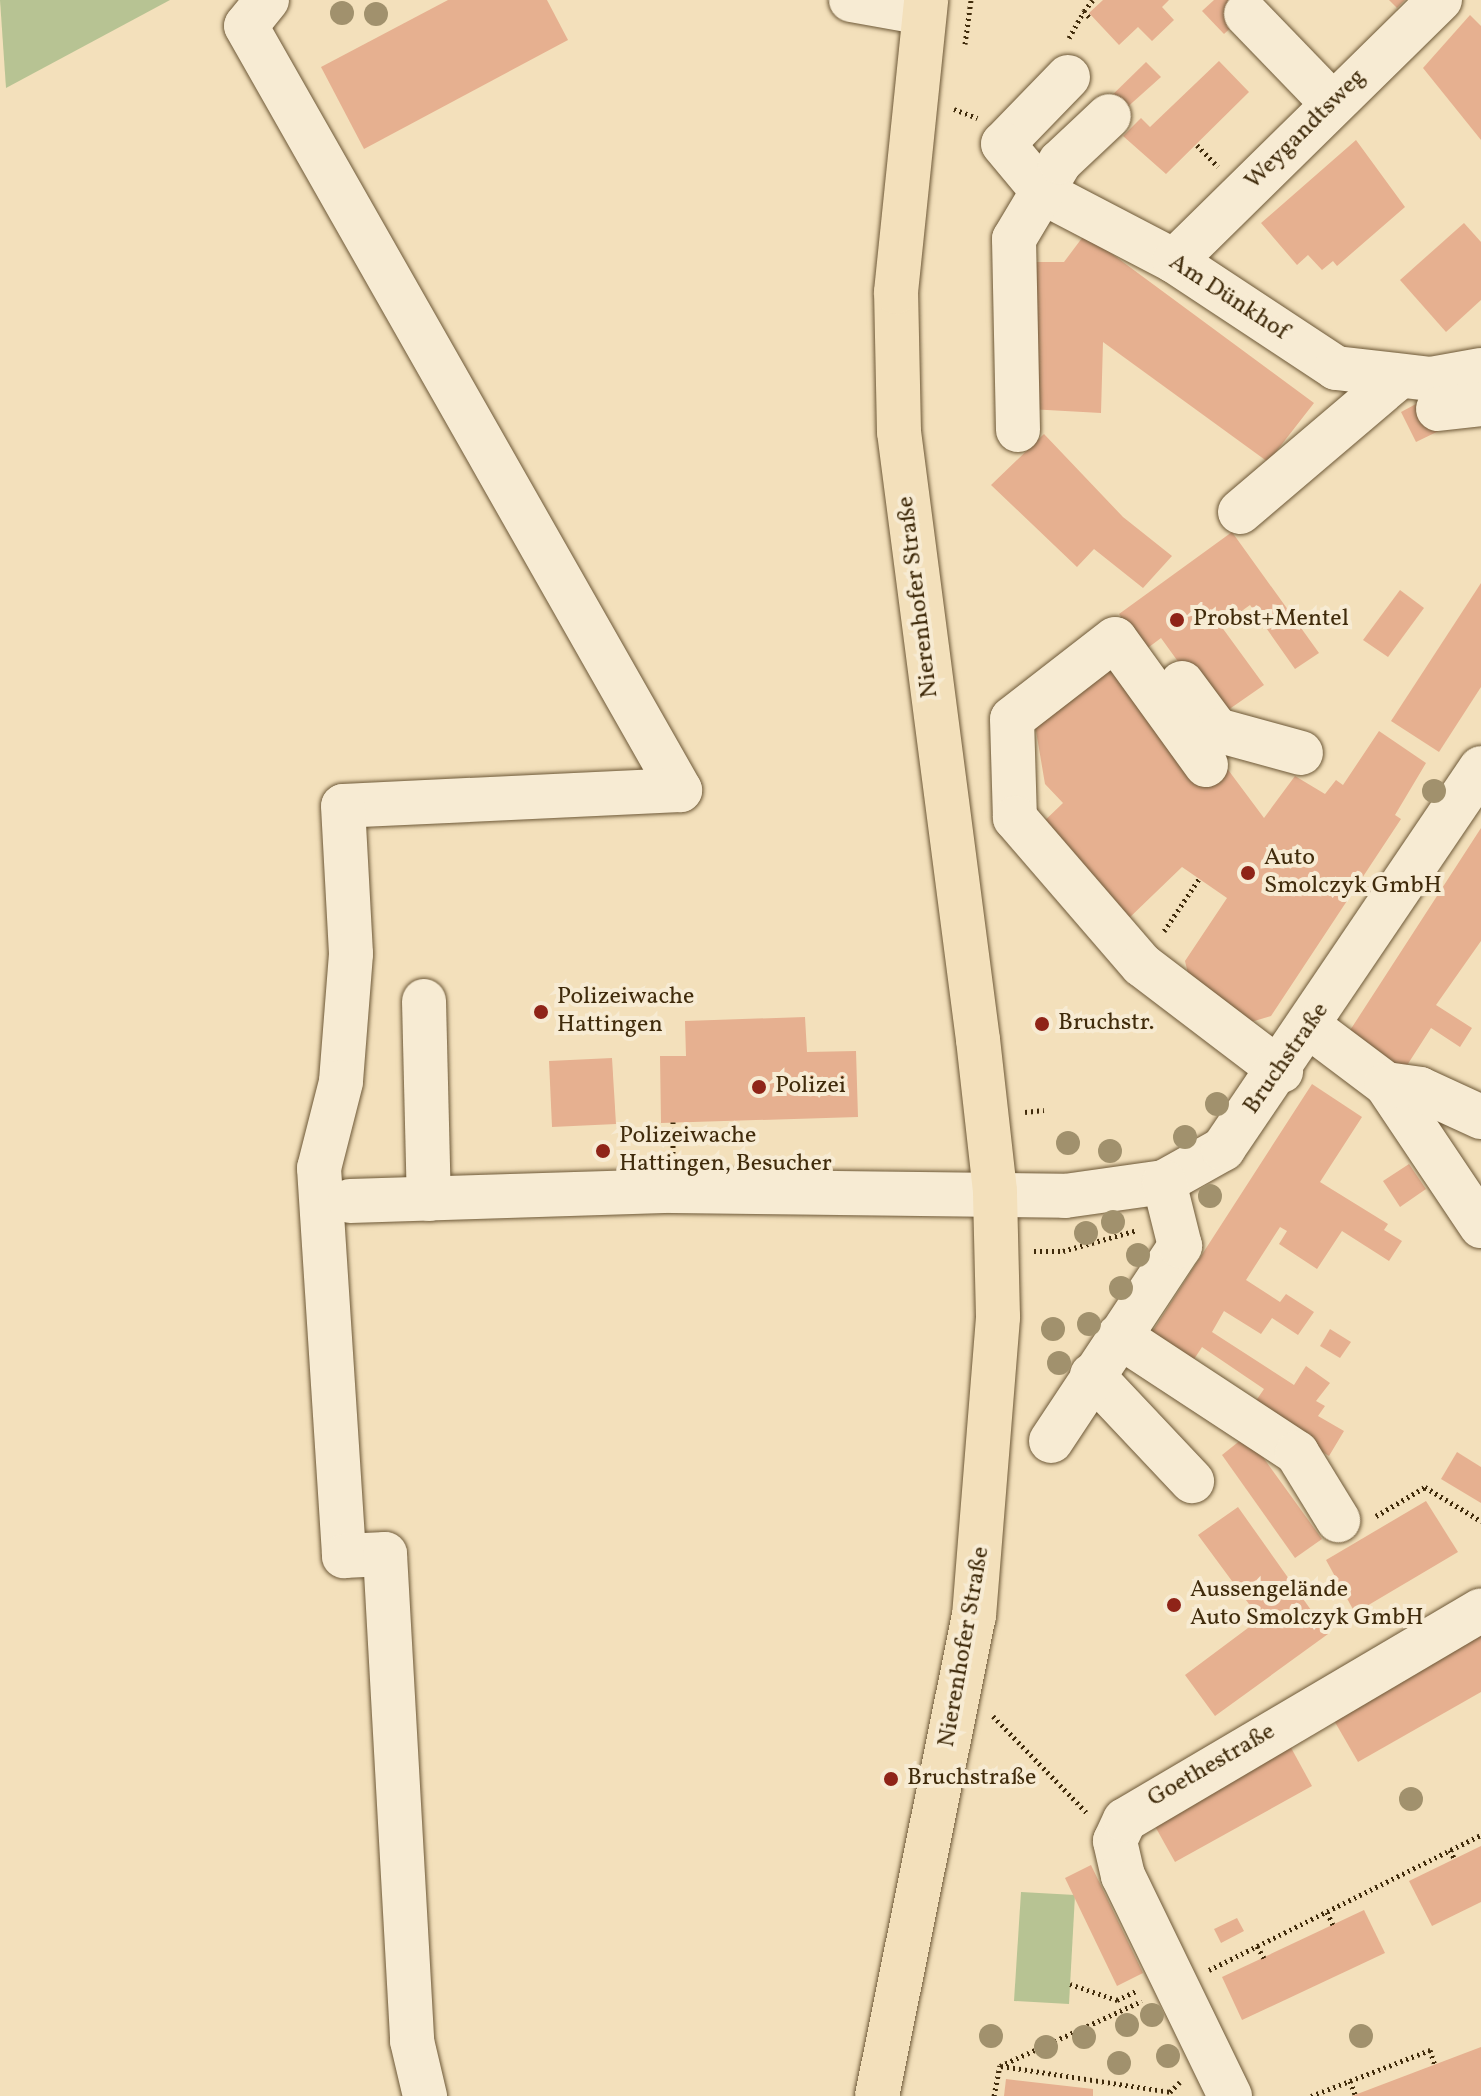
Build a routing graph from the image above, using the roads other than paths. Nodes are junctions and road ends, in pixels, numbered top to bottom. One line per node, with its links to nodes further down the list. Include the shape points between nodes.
1 (267, 0): 37 (street, via 246,26 680,790 343,806 351,954 341,1082 319,1168 344,1556 385,1554 412,2041)
2 (851, 0): 4 (street)
3 (1440, 0): 7 (street, Weygandtsweg)
4 (925, 6): 26 (main road, Nierenhofer Straße, via 896,292 899,432)
5 (1246, 14): 7 (street)
6 (1068, 77): 9 (street, Am Dünkhof, via 1003,144)
7 (1333, 104): 10 (street, Weygandtsweg)
8 (1109, 116): 9 (street, via 1060,162)
9 (1044, 193): 10 (street, Am Dünkhof); 15 (street, via 1014,239)
10 (1174, 261): 12 (street, Am Dünkhof, via 1336,368)
11 (1481, 370): 12 (street, Am Dünkhof)
12 (1396, 379): 16 (street)
13 (1481, 404): 14 (street)
14 (1438, 409)
15 (1018, 430)
16 (1240, 512)
17 (1178, 678): 18 (street, via 1217,730)
18 (1301, 753)
19 (1206, 765): 23 (street, via 1115,639 1012,719 1015,818 1142,965)
20 (1481, 768): 22 (street, Bruchstraße)
21 (424, 1001): 27 (street)
22 (1310, 1027): 23 (street, Bruchstraße); 24 (street)
23 (1281, 1071): 28 (street, Bruchstraße, via 1223,1149)
24 (1386, 1084): 25 (street, via 1420,1089); 30 (street)
25 (1481, 1117)
26 (995, 1191): 27 (street); 28 (street, Bruchstraße); 38 (main road, Nierenhofer Straße, via 993,1442 974,1616)
27 (429, 1199): 29 (street)
28 (1169, 1200): 31 (street, via 1180,1246)
29 (350, 1201)
30 (1481, 1226)
31 (1119, 1336): 32 (street); 35 (street, via 1297,1453)
32 (1092, 1375): 33 (street); 34 (street)
33 (1051, 1441)
34 (1192, 1481)
35 (1338, 1520)
36 (1481, 1610): 39 (street, Goethestraße, via 1141,1806 1115,1841 1123,1876)
37 (425, 2096)
38 (877, 2096)
39 (1230, 2096)

